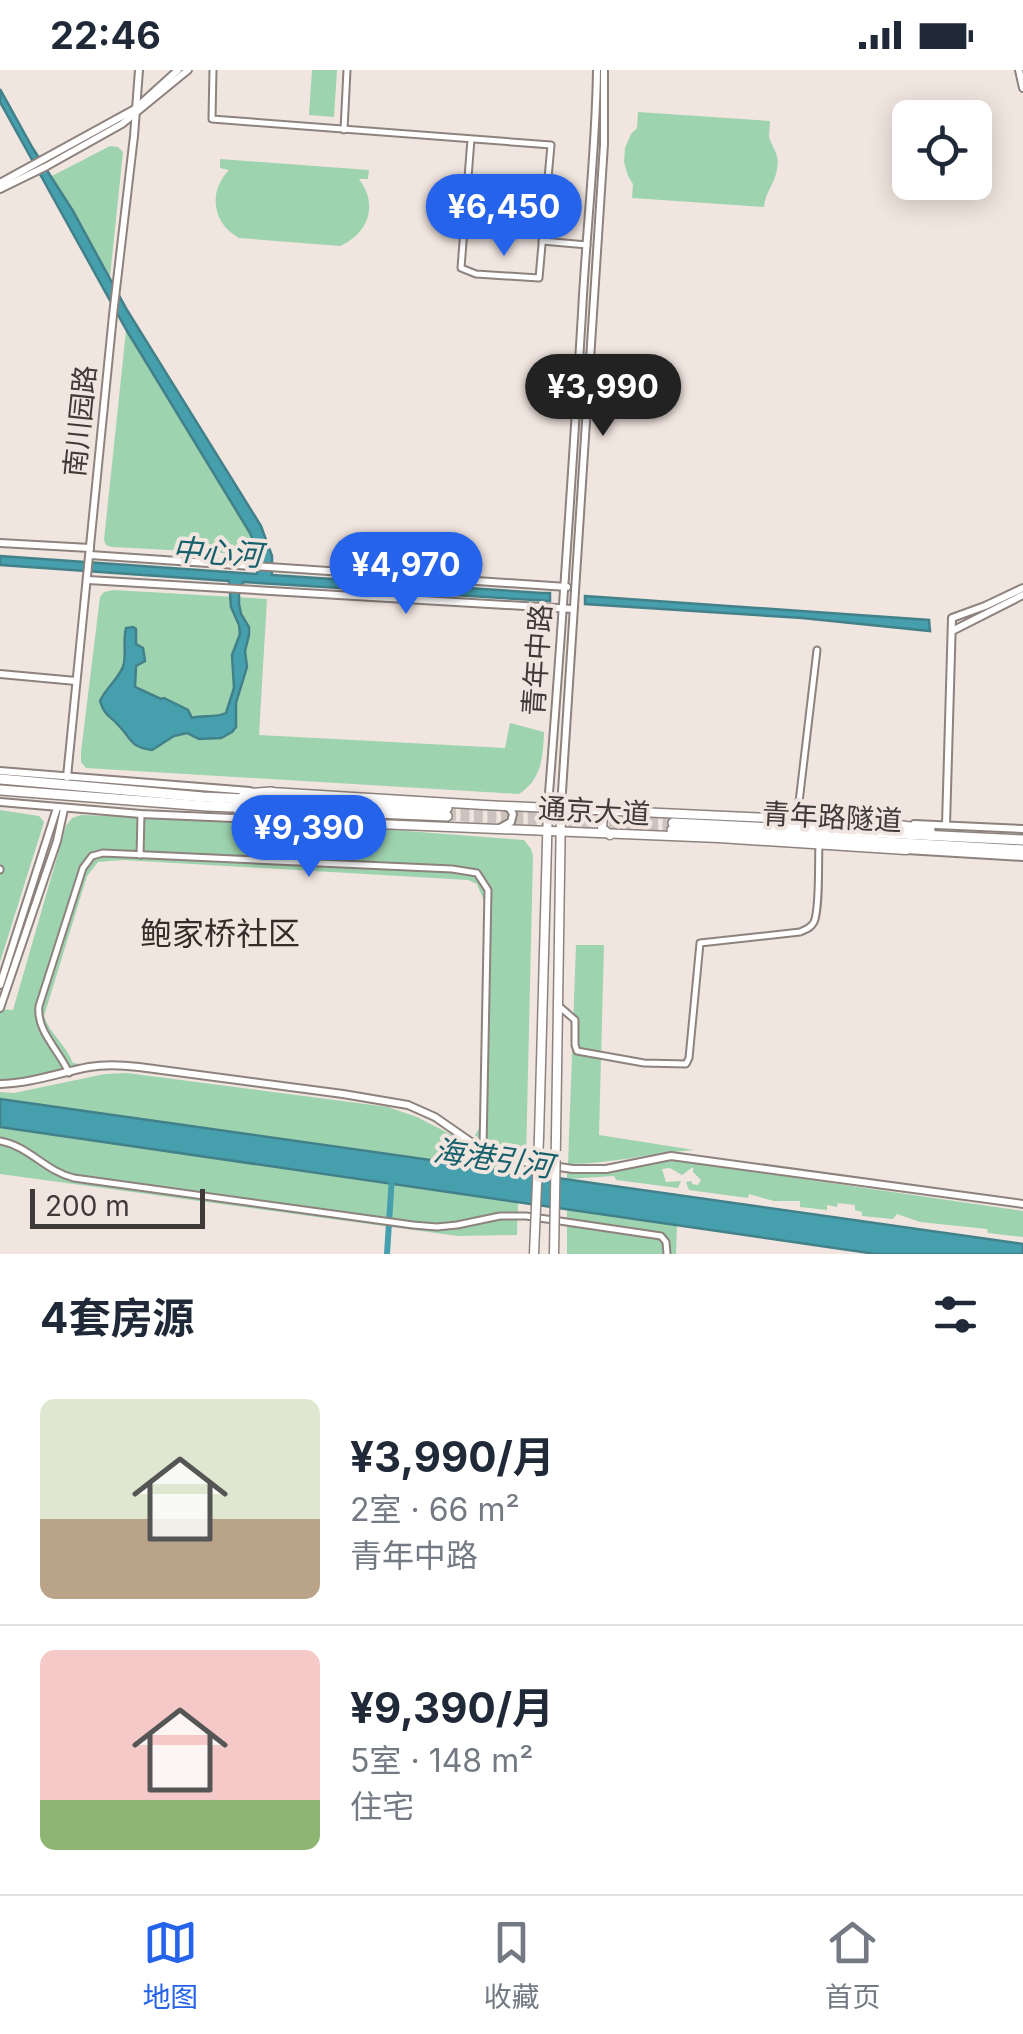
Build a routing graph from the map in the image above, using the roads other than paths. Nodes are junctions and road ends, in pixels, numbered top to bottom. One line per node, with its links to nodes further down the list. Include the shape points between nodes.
1 (139, 70): 9 (street, 南川园路)
2 (178, 70): 9 (street)
3 (188, 70): 9 (street)
4 (213, 70): 10 (street, via 212,119)
5 (348, 70): 10 (street)
6 (600, 70): 14 (street, 青年中路); 18 (street, 青年中路, via 604,144)
7 (1019, 70): 8 (street)
8 (1022, 86)
9 (135, 112): 12 (street); 16 (street, 南川园路)
10 (344, 130): 11 (street)
11 (471, 139): 13 (street, via 550,144); 13 (street, via 461,268 539,278)
12 (0, 186)
13 (542, 240): 14 (street)
14 (586, 245): 18 (street, 青年中路)
15 (0, 542): 16 (street)
16 (90, 554): 17 (street, 南川园路); 18 (street)
17 (88, 577): 20 (street); 25 (street, 南川园路)
18 (569, 587): 20 (street, 青年中路); 21 (street, 青年中路)
19 (1023, 592): 22 (street); 22 (street, via 952,618)
20 (563, 608): 21 (street); 34 (street, 青年中路)
21 (573, 609): 35 (street, 青年中路)
22 (951, 632): 43 (street)
23 (817, 650): 40 (street)
24 (0, 674): 25 (street)
25 (76, 681): 27 (street, 南川园路)
26 (0, 770): 27 (street)
27 (67, 777): 30 (street)
28 (0, 779): 32 (highway)
29 (0, 790): 32 (highway)
30 (271, 792): 32 (highway); 33 (main road, 通京大道)
31 (0, 802): 36 (street)
32 (205, 802): 38 (highway); 41 (highway)
33 (504, 806): 34 (main road, 通京大道); 45 (street, via 513,817)
34 (548, 806): 35 (main road, 通京大道); 47 (main road, 青年中路)
35 (561, 807): 37 (main road, 通京大道); 48 (main road, 青年中路)
36 (61, 808): 39 (street); 56 (street); 58 (street)
37 (608, 811): 40 (main road, 通京大道); 49 (main road, via 601,820)
38 (447, 812)
39 (141, 814): 41 (street); 55 (street)
40 (797, 819): 42 (main road, 通京大道)
41 (280, 820): 45 (main road, 通京大道)
42 (882, 823): 43 (street); 51 (highway)
43 (946, 825): 46 (street)
44 (672, 826): 51 (highway, 青年路隧道)
45 (498, 828): 47 (main road, 通京大道)
46 (1023, 829)
47 (547, 832): 48 (main road, 通京大道); 64 (main road, 青年中路, bridge)
48 (560, 832): 49 (main road, 通京大道); 57 (main road, 青年中路)
49 (610, 835): 52 (main road, 通京大道)
50 (1023, 840): 51 (highway)
51 (988, 843): 53 (highway); 54 (highway)
52 (819, 845): 53 (main road, 通京大道); 57 (street, via 809,928 700,943 686,1064 577,1052 575,1020)
53 (906, 850): 54 (street)
54 (1023, 854)
55 (140, 855): 59 (street, via 103,853 82,868 38,1018); 62 (street, via 476,873 488,890)
56 (0, 985)
57 (558, 1005): 65 (main road, 青年中路, bridge)
58 (0, 1008)
59 (69, 1073): 60 (street); 62 (street, via 113,1064 408,1105)
60 (0, 1084)
61 (0, 1141): 66 (street, via 74,1178 413,1224 526,1216 661,1236)
62 (482, 1148): 63 (street, via 510,1160 573,1168 691,1158)
63 (1023, 1204)
64 (534, 1254)
65 (554, 1254)
66 (667, 1254)

